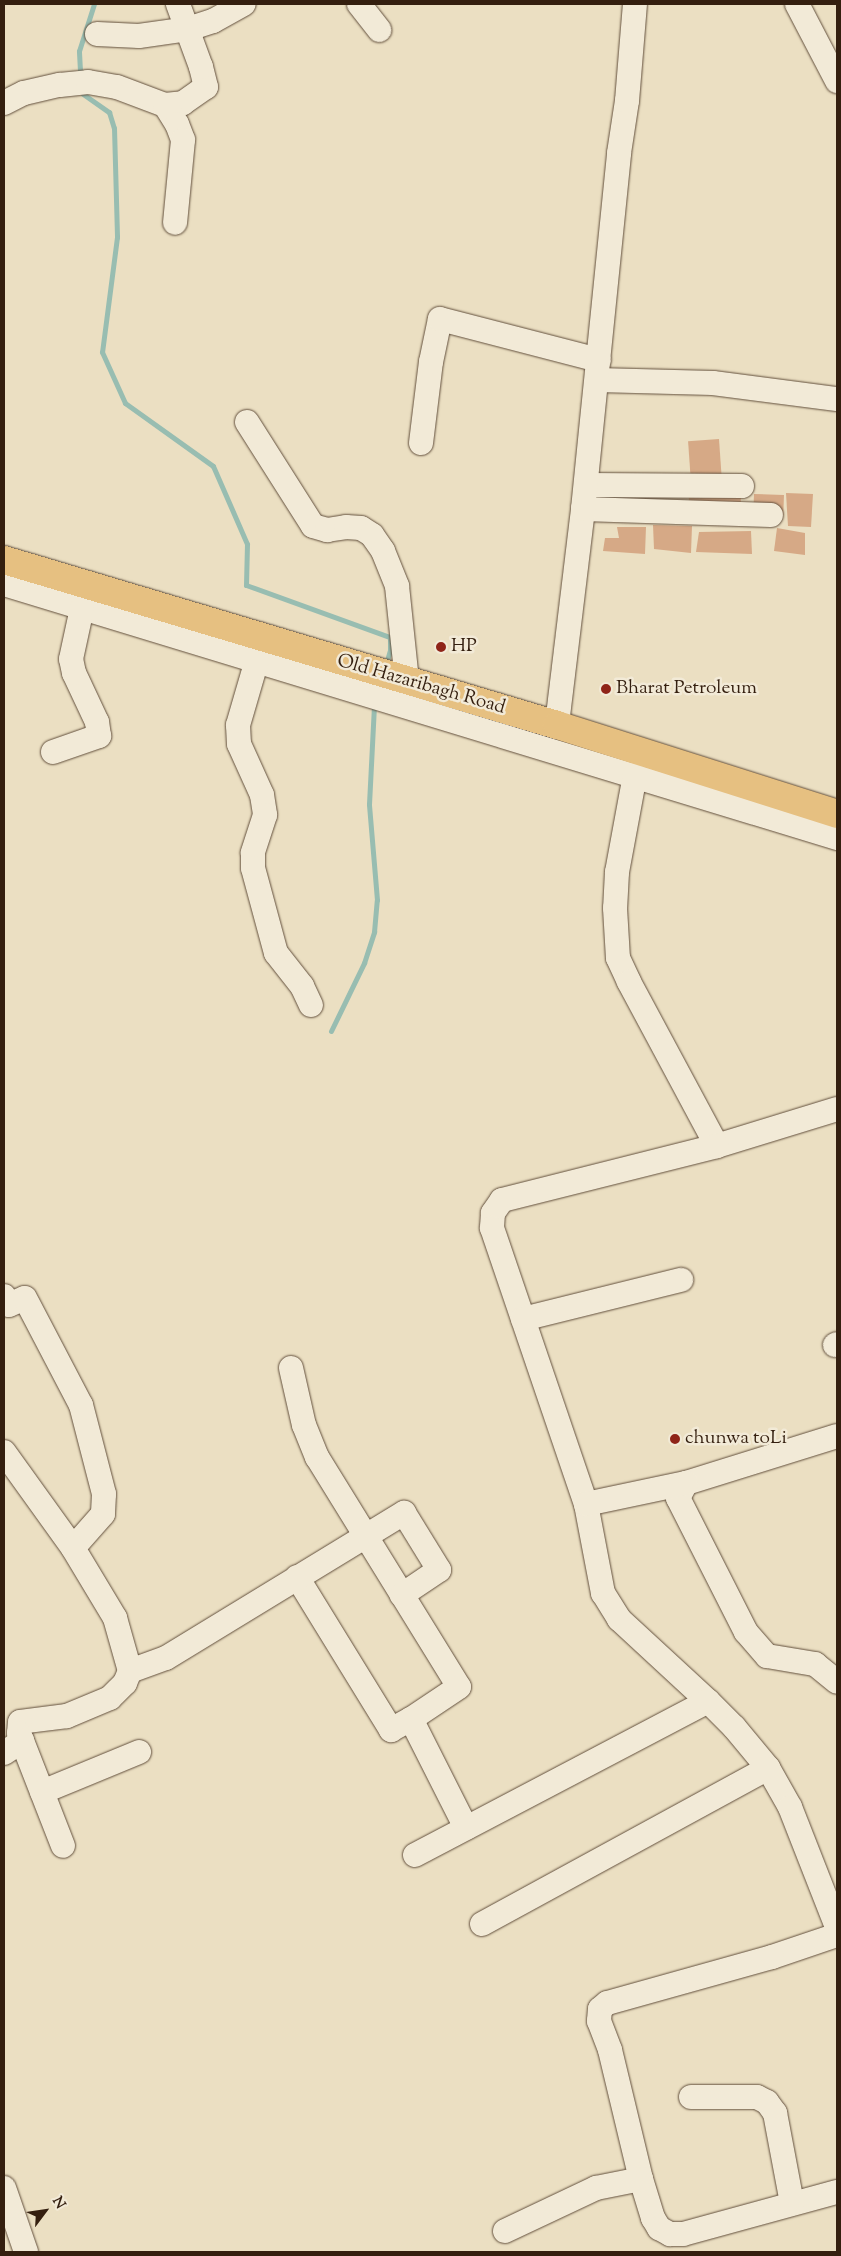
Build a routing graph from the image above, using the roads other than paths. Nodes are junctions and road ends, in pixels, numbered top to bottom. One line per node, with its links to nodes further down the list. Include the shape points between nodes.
1 (178, 4): 6 (street)
2 (244, 4): 6 (street, via 214,21)
3 (359, 4): 7 (street)
4 (635, 4): 13 (street)
5 (797, 4): 9 (street)
6 (188, 29): 8 (street, via 139,36); 11 (street, via 206,87 183,103)
7 (380, 30)
8 (97, 34)
9 (837, 80)
10 (4, 103): 11 (street, via 24,93 88,82 117,87)
11 (164, 105): 12 (street, via 183,140)
12 (175, 222)
13 (598, 370): 14 (street); 16 (street, via 440,319); 17 (street)
14 (837, 398)
15 (247, 422): 27 (street, via 313,526 327,530 361,528 372,535 383,551 397,586)
16 (420, 443)
17 (586, 485): 18 (street); 19 (street)
18 (742, 486)
19 (583, 509): 20 (street); 28 (street)
20 (771, 515)
21 (4, 549): 27 (street, via 228,615)
22 (4, 560): 27 (main road, Old Hazaribagh Road)
23 (4, 575): 27 (main road, Old Hazaribagh Road)
24 (4, 584): 25 (street)
25 (82, 608): 26 (street); 29 (street, via 71,659 74,673 97,722 99,736)
26 (257, 660): 27 (street); 35 (street, via 238,725 239,744 262,795 266,815 253,854 253,868 276,953 302,986)
27 (383, 679): 28 (street); 30 (street); 32 (main road, Old Hazaribagh Road, via 557,725); 33 (main road, Old Hazaribagh Road)
28 (558, 716): 31 (street)
29 (53, 752)
30 (635, 775): 34 (street); 37 (street, via 618,872 615,908 618,958)
31 (837, 802)
32 (837, 814)
33 (837, 827)
34 (837, 838)
35 (311, 1005)
36 (837, 1109): 37 (street)
37 (717, 1146): 40 (street, via 502,1200 493,1213 492,1228)
38 (681, 1280): 40 (street)
39 (4, 1296): 47 (street, via 8,1305 25,1298 81,1405 104,1494 103,1514)
40 (523, 1319): 45 (street)
41 (291, 1368): 46 (street, via 304,1425 317,1458)
42 (837, 1436): 44 (street)
43 (4, 1452): 47 (street)
44 (686, 1482): 45 (street); 51 (street, via 678,1498 746,1632 767,1656 815,1664)
45 (586, 1504): 52 (street, via 601,1584 610,1607)
46 (365, 1535): 48 (street); 49 (street); 49 (street, via 404,1513 419,1537 439,1570)
47 (73, 1548): 50 (street, via 115,1618)
48 (297, 1577): 50 (street, via 166,1658); 53 (street, via 391,1730)
49 (402, 1596): 53 (street, via 459,1687)
50 (130, 1671): 54 (street, via 125,1683 110,1698 67,1716 20,1722)
51 (837, 1682)
52 (708, 1701): 56 (street); 58 (street)
53 (411, 1719): 58 (street)
54 (13, 1747): 57 (street)
55 (139, 1752): 57 (street)
56 (768, 1768): 61 (street); 62 (street, via 790,1807)
57 (42, 1792): 59 (street)
58 (466, 1828): 60 (street)
59 (64, 1846)
60 (415, 1855)
61 (482, 1924)
62 (837, 1927)
63 (837, 1935): 65 (street, via 772,1958 607,2003 600,2009 599,2021 613,2060)
64 (692, 2097): 68 (street, via 757,2097 767,2102 775,2113)
65 (642, 2179): 68 (street, via 653,2218 670,2234 683,2234); 69 (street, via 596,2188)
66 (4, 2188): 70 (street)
67 (837, 2192): 68 (street)
68 (792, 2203)
69 (506, 2230)
70 (26, 2252)

